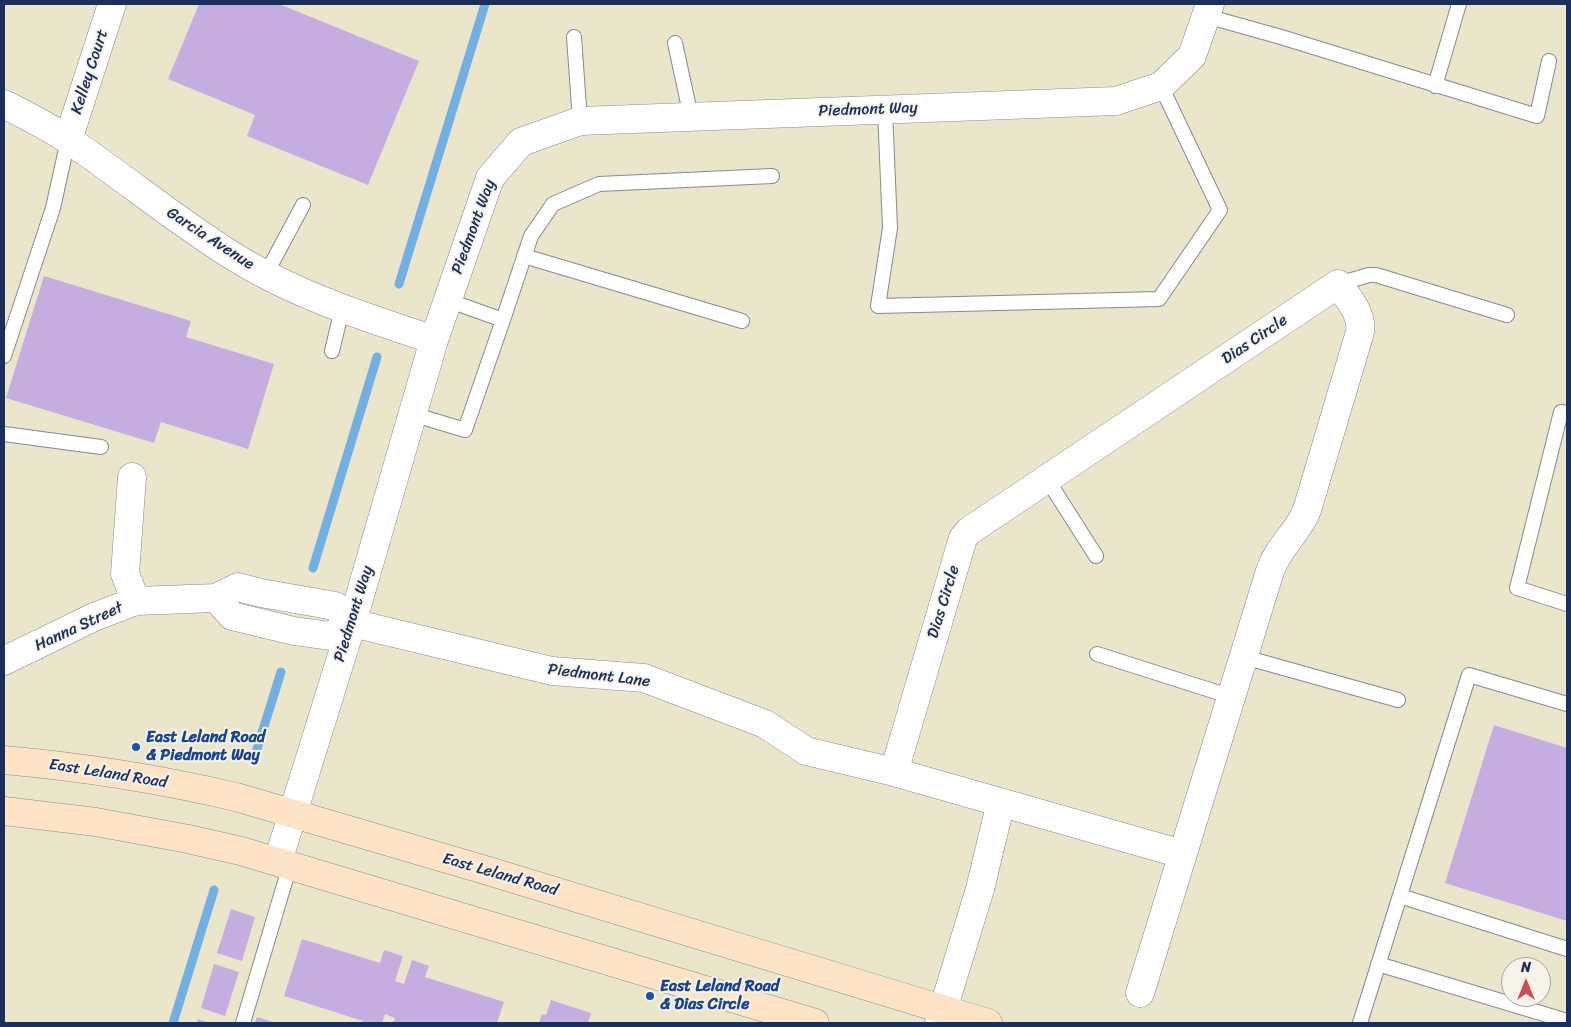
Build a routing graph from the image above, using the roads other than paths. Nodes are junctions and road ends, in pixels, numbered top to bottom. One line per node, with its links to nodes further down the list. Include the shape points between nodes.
1 (112, 4): 13 (street, Kelley Court)
2 (1459, 4): 8 (lane)
3 (1208, 10): 7 (street, Piedmont Way, via 1192,56); 8 (lane)
4 (574, 38): 12 (lane)
5 (675, 44): 11 (lane)
6 (1549, 61): 8 (lane, via 1537,116)
7 (1161, 86): 10 (street, Piedmont Way, via 1116,101); 10 (lane, via 1220,210 1159,299 878,306 890,228)
8 (1435, 86)
9 (4, 104): 13 (street, Garcia Avenue)
10 (885, 110): 11 (street, Piedmont Way)
11 (691, 116): 12 (street, Piedmont Way)
12 (580, 121): 19 (street, Piedmont Way, via 521,142 490,178)
13 (68, 140): 17 (street, Garcia Avenue, via 213,243); 26 (lane, via 53,208)
14 (772, 176): 16 (lane, via 600,184 553,204 531,236)
15 (303, 205): 17 (lane)
16 (524, 256): 22 (lane); 23 (lane)
17 (266, 274): 20 (street, Garcia Avenue)
18 (1338, 284): 21 (lane, via 1376,275); 32 (street, Dias Circle); 38 (street, via 1355,308 1360,332 1303,519 1274,560)
19 (447, 300): 22 (lane); 24 (street, Piedmont Way)
20 (342, 309): 24 (street, Garcia Avenue); 25 (lane)
21 (1507, 315)
22 (503, 320): 28 (lane, via 465,430)
23 (742, 321)
24 (434, 340): 28 (street, Piedmont Way)
25 (332, 351)
26 (4, 356)
27 (1567, 413): 35 (lane, via 1561,412 1517,588)
28 (412, 414): 36 (street, Piedmont Way)
29 (4, 434): 30 (lane)
30 (101, 447)
31 (132, 477): 34 (street, via 125,574)
32 (1047, 479): 33 (lane); 44 (street, Dias Circle, via 963,538)
33 (1096, 556)
34 (136, 601): 36 (street, Hanna Street, via 216,598 232,616 330,636); 39 (street, Hanna Street, via 94,617)
35 (1567, 604)
36 (352, 623): 44 (street, Piedmont Lane, via 552,671 644,678 764,724 806,751); 47 (street, Piedmont Way)
37 (1097, 654): 40 (lane)
38 (1244, 657): 40 (street); 41 (lane)
39 (4, 661)
40 (1232, 697): 48 (street)
41 (1398, 700)
42 (1567, 704): 50 (lane, via 1469,675)
43 (4, 760): 47 (main road, East Leland Road, via 154,779 236,797)
44 (894, 772): 45 (street)
45 (1001, 802): 48 (street); 54 (street, via 980,890)
46 (4, 812): 49 (main road, via 146,830)
47 (293, 814): 49 (street, Piedmont Way); 54 (main road, East Leland Road, via 503,875)
48 (1182, 854): 53 (street)
49 (284, 863): 56 (lane, via 272,926); 57 (main road)
50 (1400, 896): 51 (lane); 52 (lane)
51 (1567, 949)
52 (1378, 964): 55 (lane); 59 (lane)
53 (1140, 993)
54 (941, 1016): 58 (main road, East Leland Road)
55 (1567, 1021)
56 (243, 1023)
57 (815, 1023)
58 (988, 1023)
59 (1360, 1023)

